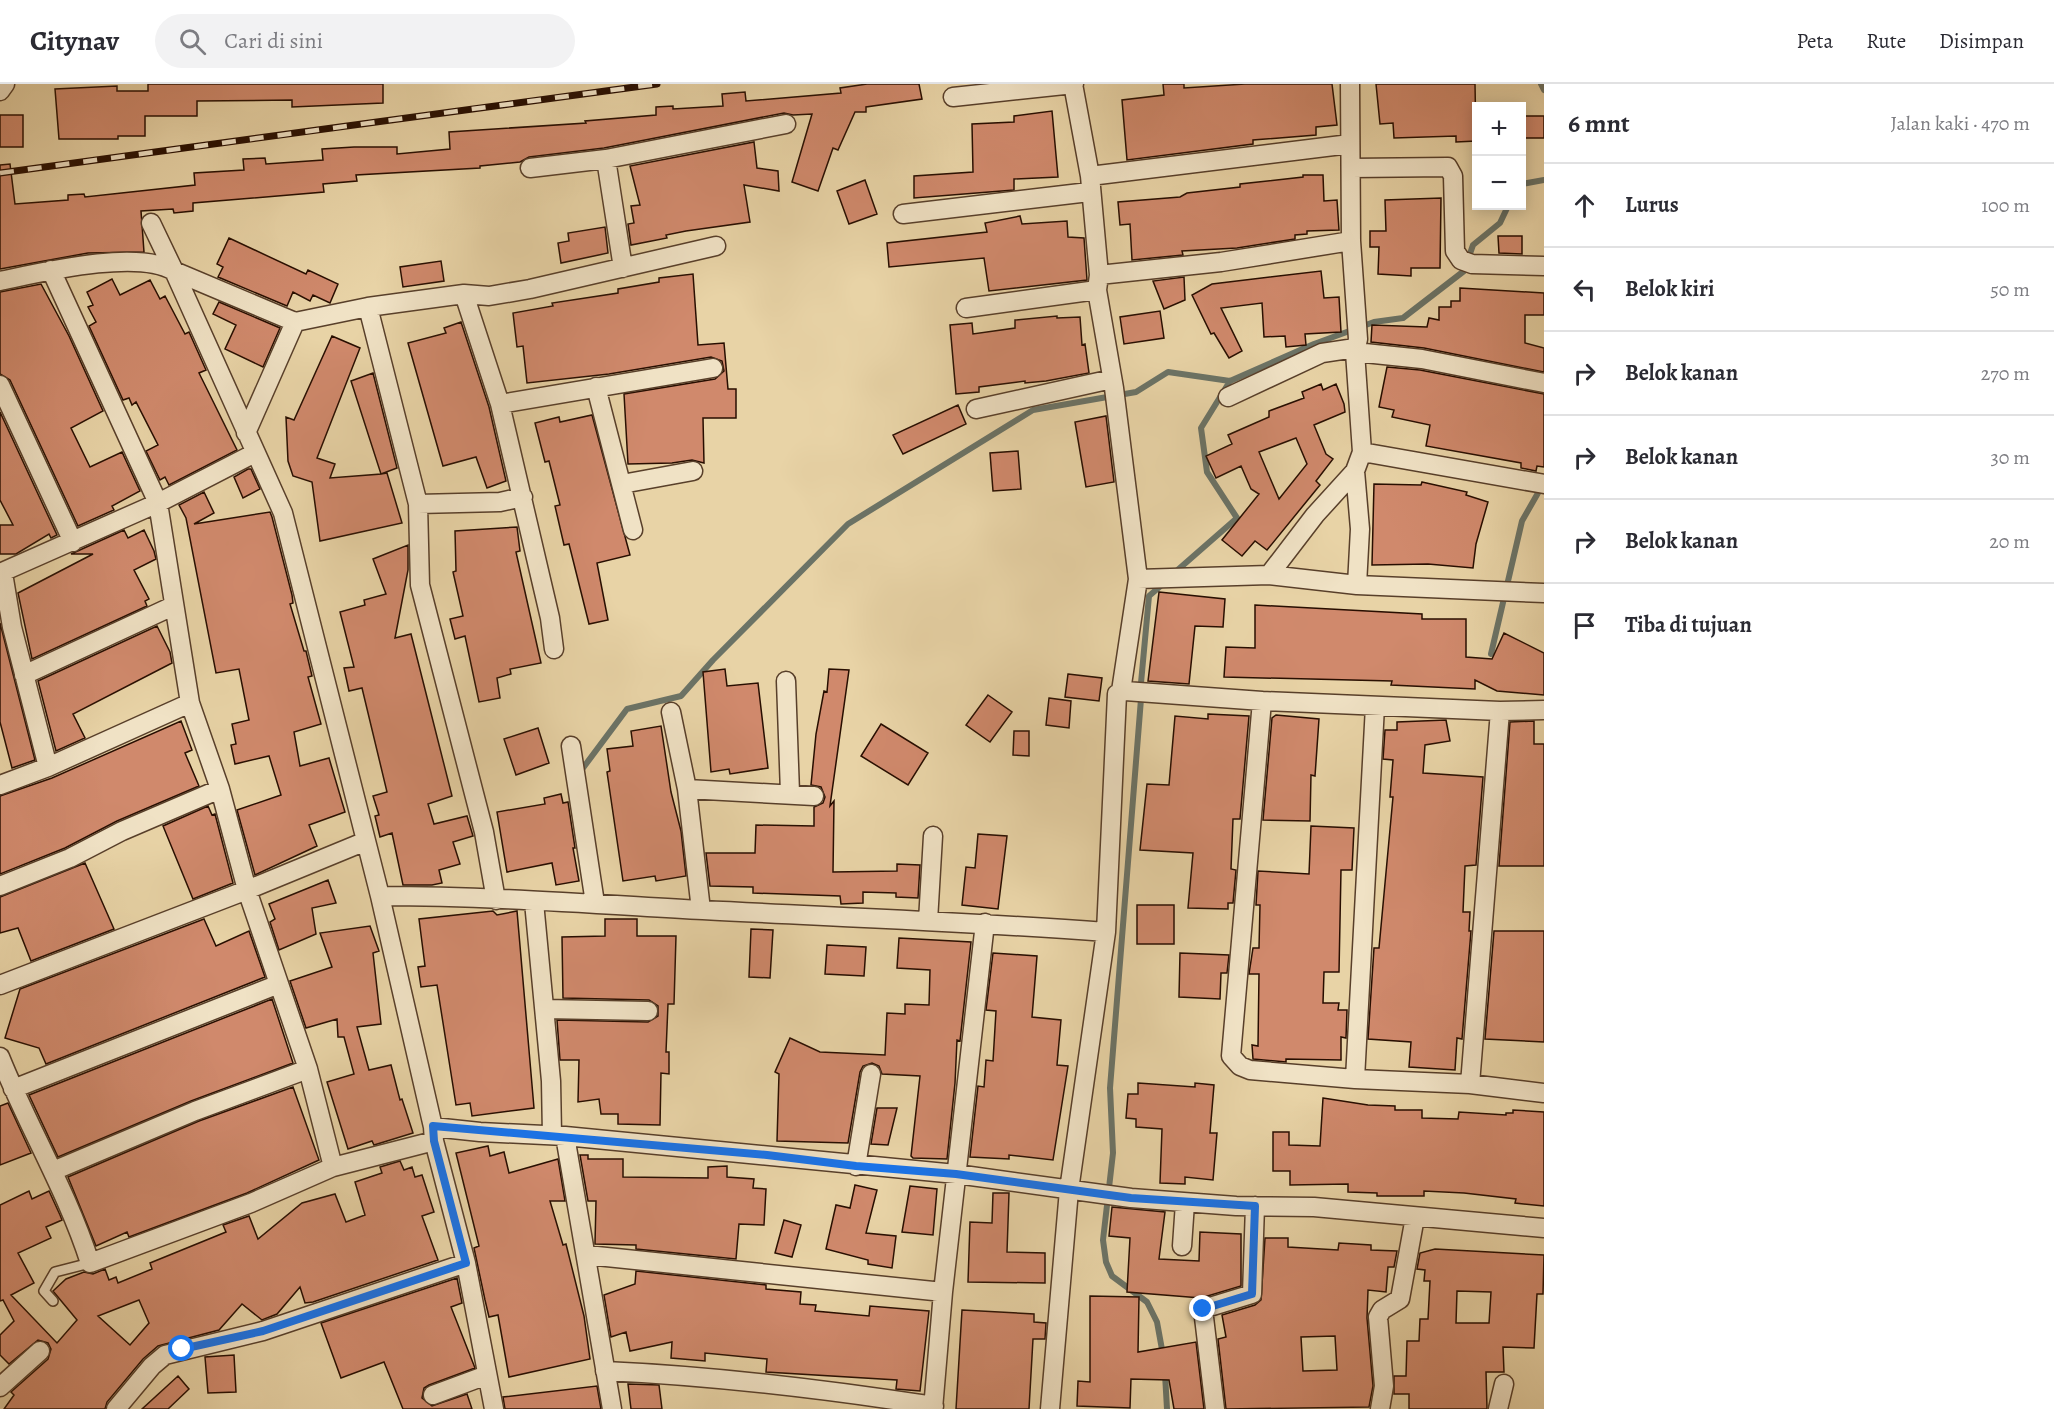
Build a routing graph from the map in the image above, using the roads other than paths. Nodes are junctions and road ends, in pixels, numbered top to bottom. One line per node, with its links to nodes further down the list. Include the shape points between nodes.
1 (5, 84): 4 (street)
2 (1073, 84): 5 (street); 11 (street)
3 (1350, 84): 7 (street)
4 (0, 91)
5 (953, 97)
6 (786, 124): 8 (street)
7 (1350, 144): 10 (street); 11 (street)
8 (606, 159): 9 (street); 17 (street)
9 (530, 168)
10 (1351, 168): 14 (street); 16 (street, via 1448,167 1453,176 1455,252 1466,262)
11 (1090, 184): 12 (street); 21 (street)
12 (903, 214)
13 (151, 223): 19 (street)
14 (1352, 241): 21 (street); 26 (street)
15 (716, 246): 17 (street)
16 (1544, 266)
17 (623, 268): 22 (street, via 489,296)
18 (51, 270): 19 (street, via 138,261 161,263); 20 (street); 43 (street)
19 (174, 272): 25 (street); 35 (street)
20 (0, 281)
21 (1098, 282): 24 (street); 31 (street)
22 (464, 294): 23 (street); 33 (street)
23 (368, 307): 25 (street); 44 (street)
24 (966, 308)
25 (295, 322): 35 (street)
26 (1356, 340): 28 (street, via 1422,359); 32 (street); 36 (street)
27 (713, 368): 30 (street)
28 (1544, 383)
29 (0, 385): 46 (street)
30 (596, 387): 33 (street); 40 (street)
31 (1114, 390): 34 (street); 49 (street)
32 (1228, 397)
33 (500, 404): 42 (street)
34 (976, 409)
35 (246, 433): 37 (street)
36 (1362, 452): 39 (street); 41 (street)
37 (255, 453): 43 (street); 71 (street, via 283,513)
38 (693, 471): 40 (street)
39 (1355, 471): 48 (street, via 1315,514); 50 (street, via 1360,529)
40 (622, 484): 45 (street)
41 (1544, 484)
42 (523, 497): 44 (street, via 500,502); 53 (street)
43 (158, 503): 46 (street); 52 (street)
44 (418, 504): 75 (street, via 420,585 483,832)
45 (633, 530)
46 (73, 542): 47 (street)
47 (1, 573): 54 (street)
48 (1269, 575): 49 (street); 50 (street)
49 (1137, 579): 56 (street)
50 (1356, 585): 51 (street)
51 (1544, 593)
52 (174, 606): 54 (street); 58 (street)
53 (554, 650)
54 (24, 675): 64 (street)
55 (786, 681): 68 (street)
56 (1121, 691): 57 (street); 81 (street, via 1116,699)
57 (1262, 700): 59 (street); 89 (street, via 1231,1056 1250,1070)
58 (190, 703): 64 (street); 66 (street)
59 (1375, 706): 61 (street); 89 (street)
60 (1544, 710): 61 (street)
61 (1500, 711): 90 (street)
62 (671, 712): 67 (street)
63 (573, 760): 77 (street)
64 (48, 767): 65 (street)
65 (0, 785)
66 (220, 789): 72 (street); 73 (street)
67 (687, 789): 68 (street); 78 (street)
68 (790, 794): 69 (street)
69 (814, 796)
70 (933, 836): 79 (street)
71 (366, 841): 73 (street); 74 (street)
72 (0, 886)
73 (247, 890): 82 (street); 83 (street)
74 (380, 896): 75 (street); 93 (street)
75 (496, 900): 76 (street)
76 (534, 902): 77 (street); 84 (street)
77 (595, 903): 78 (street)
78 (701, 910): 79 (street)
79 (928, 921): 80 (street)
80 (985, 923): 81 (street); 98 (street)
81 (1106, 932): 99 (street)
82 (279, 984): 87 (street); 91 (street)
83 (0, 985)
84 (545, 1009): 85 (street); 94 (street)
85 (648, 1011)
86 (0, 1057): 91 (street)
87 (308, 1069): 96 (street); 97 (street)
88 (871, 1074): 95 (street)
89 (1355, 1078): 90 (street)
90 (1470, 1084): 92 (street)
91 (13, 1089): 97 (street)
92 (1544, 1092)
93 (434, 1134): 94 (street); 96 (street); 107 (street)
94 (558, 1136): 95 (street); 105 (street)
95 (856, 1166): 98 (street)
96 (333, 1167): 106 (street, via 251,1203)
97 (53, 1171): 106 (street)
98 (956, 1174): 99 (street); 108 (street)
99 (1069, 1190): 100 (street); 122 (street)
100 (1185, 1203): 101 (street); 104 (street)
101 (1255, 1206): 102 (street, via 1314,1207); 123 (street, via 1252,1294 1203,1309)
102 (1415, 1217): 103 (street); 124 (street, via 1400,1299 1378,1317 1384,1386)
103 (1544, 1228)
104 (1182, 1246)
105 (587, 1255): 108 (street); 111 (street)
106 (90, 1263): 109 (lane, via 55,1272 44,1291)
107 (466, 1263): 112 (street); 118 (street, via 263,1331 165,1355)
108 (943, 1292): 117 (street)
109 (53, 1301)
110 (40, 1351): 114 (street)
111 (605, 1371): 115 (street, via 684,1374); 120 (street)
112 (487, 1375): 116 (street); 119 (street)
113 (1504, 1384): 125 (street)
114 (0, 1387)
115 (838, 1391): 117 (street); 121 (street)
116 (433, 1395)
117 (933, 1407)
118 (116, 1409)
119 (495, 1409)
120 (612, 1409)
121 (835, 1409)
122 (1050, 1409)
123 (1215, 1409)
124 (1380, 1409)
125 (1498, 1409)

